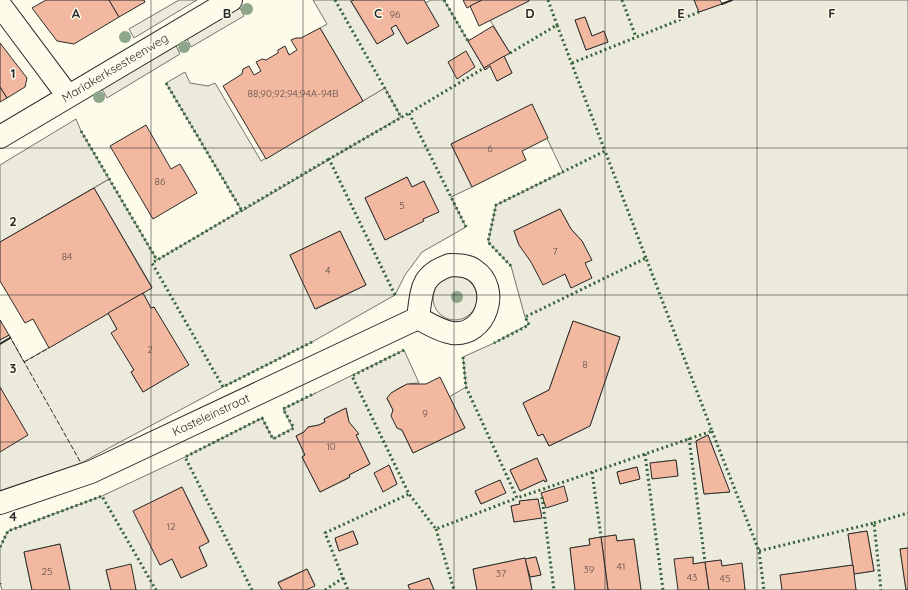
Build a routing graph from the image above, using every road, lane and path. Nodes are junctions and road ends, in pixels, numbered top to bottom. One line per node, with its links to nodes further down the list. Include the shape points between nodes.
1 (231, 0): 3 (street, Mariakerksesteenweg)
2 (0, 5): 3 (street)
3 (68, 96): 4 (street, Mariakerksesteenweg)
4 (0, 137)
5 (418, 318): 6 (street, Kasteleinstraat, via 91,472)
6 (0, 504)

